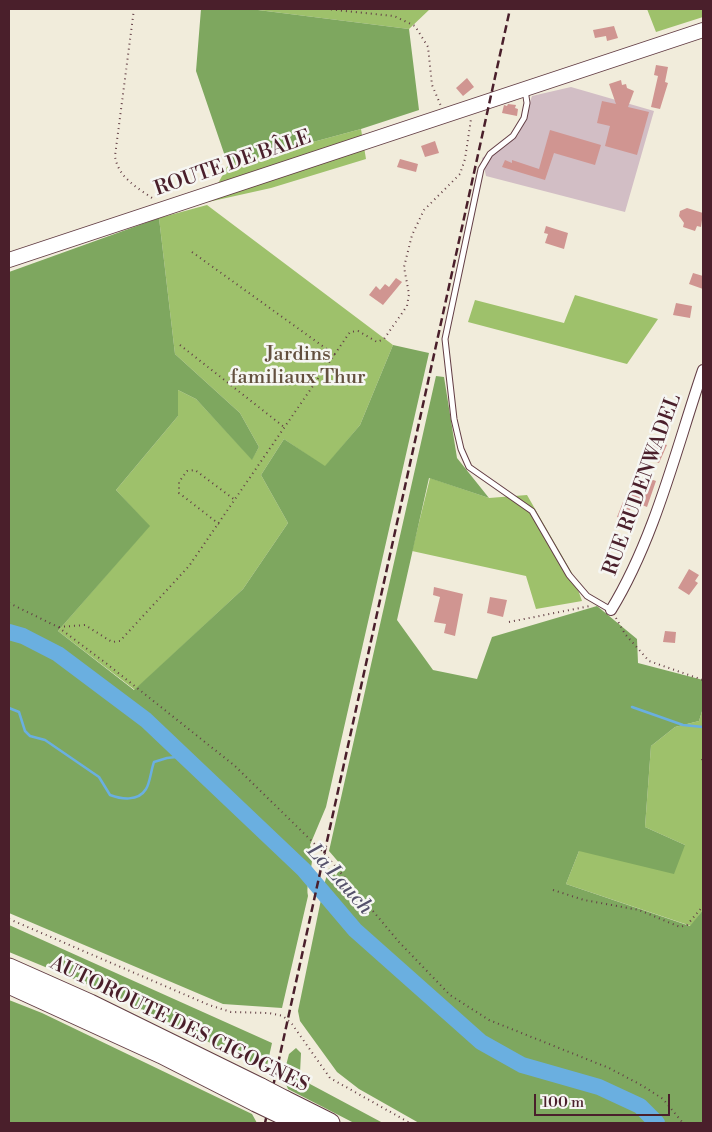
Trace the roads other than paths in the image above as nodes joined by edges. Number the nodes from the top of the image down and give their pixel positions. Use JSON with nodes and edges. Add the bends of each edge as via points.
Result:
{"nodes":[{"id":1,"x":703,"y":30,"type":"edge"},
{"id":2,"x":525,"y":89,"type":"junction"},
{"id":3,"x":9,"y":260,"type":"edge"},
{"id":4,"x":703,"y":370,"type":"edge"},
{"id":5,"x":611,"y":610,"type":"joint"},
{"id":6,"x":9,"y":968,"type":"edge"},
{"id":7,"x":9,"y":984,"type":"edge"},
{"id":8,"x":259,"y":1095,"type":"junction"},
{"id":9,"x":283,"y":1107,"type":"junction"},
{"id":10,"x":300,"y":1123,"type":"edge"},
{"id":11,"x":330,"y":1123,"type":"edge"}],
"edges":[{"from":1,"to":2,"type":"main road","name":"ROUTE DE BÂLE"},
{"from":2,"to":3,"type":"main road","name":"ROUTE DE BÂLE"},
{"from":2,"to":5,"type":"lane","via":[[524,118],[513,136],[490,154],[481,169],[445,339],[454,420],[469,467],[532,511],[569,576],[587,596]]},
{"from":4,"to":5,"type":"street","name":"RUE RUDENWADEL","via":[[646,538],[625,587]]},
{"from":6,"to":8,"type":"highway","name":"AUTOROUTE DES CIGOGNES","via":[[90,1004]]},
{"from":7,"to":8,"type":"highway","name":"AUTOROUTE DES CIGOGNES"},
{"from":8,"to":9,"type":"highway","name":"AUTOROUTE DES CIGOGNES","bridge":true},
{"from":9,"to":10,"type":"highway","name":"AUTOROUTE DES CIGOGNES"},
{"from":9,"to":11,"type":"highway","name":"AUTOROUTE DES CIGOGNES"}]}
